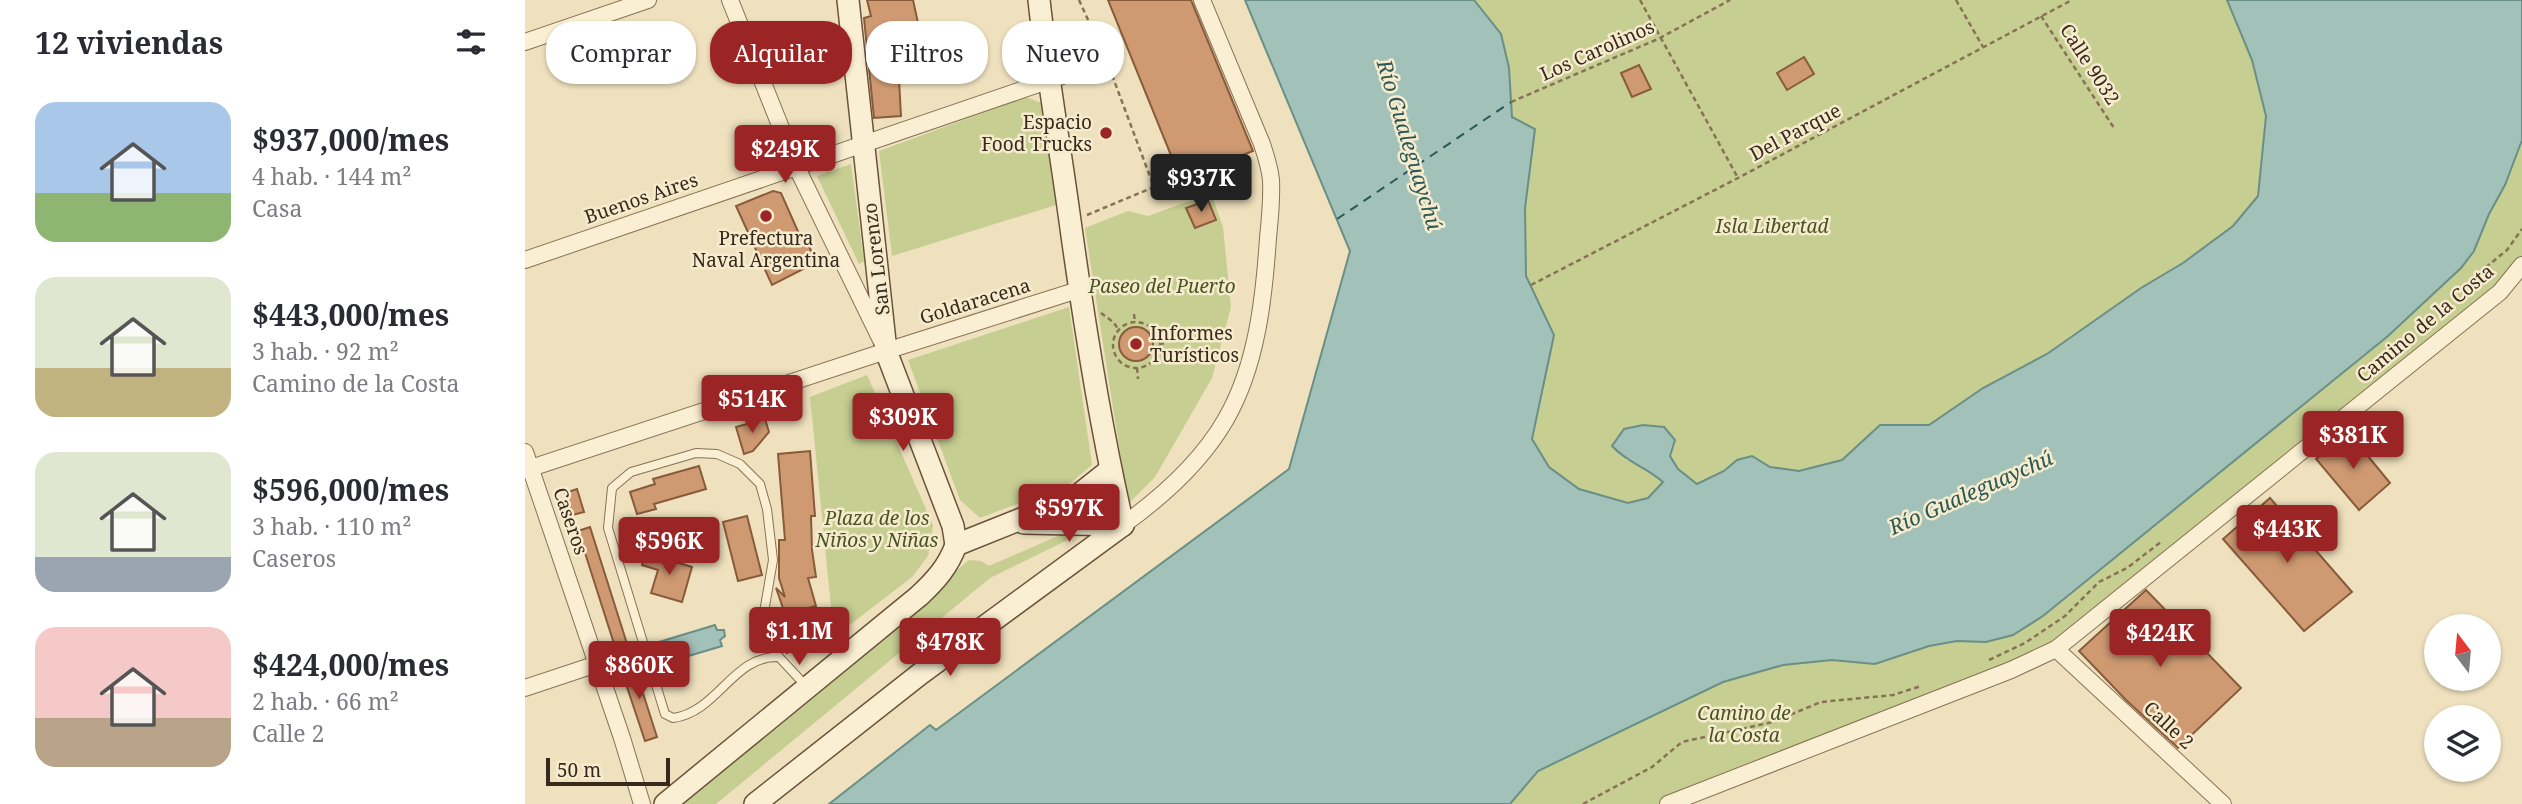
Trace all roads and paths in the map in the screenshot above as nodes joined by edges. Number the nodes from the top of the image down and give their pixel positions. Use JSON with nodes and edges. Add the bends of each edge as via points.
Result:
{"nodes":[{"id":1,"x":649,"y":0,"type":"edge"},
{"id":2,"x":730,"y":0,"type":"edge"},
{"id":3,"x":848,"y":0,"type":"edge"},
{"id":4,"x":1039,"y":0,"type":"edge"},
{"id":5,"x":1079,"y":0,"type":"edge"},
{"id":6,"x":1202,"y":0,"type":"edge"},
{"id":7,"x":1640,"y":0,"type":"edge"},
{"id":8,"x":1730,"y":0,"type":"edge"},
{"id":9,"x":1956,"y":0,"type":"edge"},
{"id":10,"x":2071,"y":0,"type":"edge"},
{"id":11,"x":2041,"y":16,"type":"junction"},
{"id":12,"x":1041,"y":21,"type":"edge"},
{"id":13,"x":1088,"y":21,"type":"edge"},
{"id":14,"x":1661,"y":38,"type":"junction"},
{"id":15,"x":525,"y":41,"type":"edge"},
{"id":16,"x":1983,"y":47,"type":"junction"},
{"id":17,"x":1042,"y":84,"type":"edge"},
{"id":18,"x":1048,"y":84,"type":"edge"},
{"id":19,"x":1115,"y":84,"type":"edge"},
{"id":20,"x":1511,"y":102,"type":"dead end"},
{"id":21,"x":2115,"y":128,"type":"dead end"},
{"id":22,"x":862,"y":146,"type":"junction"},
{"id":23,"x":797,"y":168,"type":"junction"},
{"id":24,"x":1738,"y":178,"type":"junction"},
{"id":25,"x":1070,"y":221,"type":"junction"},
{"id":26,"x":2522,"y":229,"type":"edge"},
{"id":27,"x":525,"y":260,"type":"edge"},
{"id":28,"x":2522,"y":265,"type":"edge"},
{"id":29,"x":1531,"y":285,"type":"dead end"},
{"id":30,"x":1078,"y":290,"type":"junction"},
{"id":31,"x":2457,"y":308,"type":"dead end"},
{"id":32,"x":1134,"y":314,"type":"dead end"},
{"id":33,"x":1135,"y":322,"type":"junction"},
{"id":34,"x":1167,"y":343,"type":"dead end"},
{"id":35,"x":1159,"y":344,"type":"junction"},
{"id":36,"x":1106,"y":346,"type":"dead end"},
{"id":37,"x":1113,"y":346,"type":"junction"},
{"id":38,"x":886,"y":351,"type":"junction"},
{"id":39,"x":1137,"y":368,"type":"junction"},
{"id":40,"x":1138,"y":379,"type":"dead end"},
{"id":41,"x":525,"y":452,"type":"edge"},
{"id":42,"x":528,"y":469,"type":"edge"},
{"id":43,"x":1110,"y":470,"type":"junction"},
{"id":44,"x":1013,"y":524,"type":"junction"},
{"id":45,"x":1123,"y":525,"type":"junction"},
{"id":46,"x":2170,"y":535,"type":"dead end"},
{"id":47,"x":956,"y":545,"type":"junction"},
{"id":48,"x":2056,"y":649,"type":"junction"},
{"id":49,"x":779,"y":657,"type":"junction"},
{"id":50,"x":597,"y":664,"type":"junction"},
{"id":51,"x":1980,"y":664,"type":"dead end"},
{"id":52,"x":1931,"y":683,"type":"dead end"},
{"id":53,"x":525,"y":688,"type":"edge"},
{"id":54,"x":807,"y":688,"type":"junction"},
{"id":55,"x":642,"y":804,"type":"edge"},
{"id":56,"x":665,"y":804,"type":"edge"},
{"id":57,"x":755,"y":804,"type":"edge"},
{"id":58,"x":1583,"y":804,"type":"edge"},
{"id":59,"x":1668,"y":804,"type":"edge"},
{"id":60,"x":2223,"y":804,"type":"edge"}],
"edges":[{"from":1,"to":15,"type":"street"},
{"from":2,"to":23,"type":"street"},
{"from":3,"to":22,"type":"main road","name":"San Lorenzo"},
{"from":4,"to":12,"type":"main road"},
{"from":5,"to":13,"type":"path"},
{"from":6,"to":45,"type":"street","via":[[1268,164],[1270,211],[1257,331],[1227,418],[1173,484]]},
{"from":7,"to":14,"type":"path"},
{"from":8,"to":14,"type":"path","name":"Los Carolinos"},
{"from":9,"to":16,"type":"path"},
{"from":10,"to":11,"type":"path","name":"Del Parque"},
{"from":11,"to":16,"type":"path","name":"Del Parque"},
{"from":11,"to":21,"type":"path","name":"Calle 9032"},
{"from":14,"to":20,"type":"path","name":"Los Carolinos"},
{"from":14,"to":24,"type":"path"},
{"from":16,"to":24,"type":"path","name":"Del Parque"},
{"from":17,"to":22,"type":"street","name":"Buenos Aires"},
{"from":18,"to":25,"type":"main road"},
{"from":19,"to":25,"type":"path","via":[[1154,187]]},
{"from":22,"to":23,"type":"street","name":"Buenos Aires"},
{"from":22,"to":38,"type":"main road","name":"San Lorenzo"},
{"from":23,"to":27,"type":"street","name":"Buenos Aires"},
{"from":23,"to":38,"type":"street"},
{"from":24,"to":29,"type":"path","name":"Del Parque"},
{"from":25,"to":30,"type":"main road"},
{"from":26,"to":31,"type":"path","via":[[2507,250],[2475,276]]},
{"from":28,"to":48,"type":"street","name":"Camino de la Costa","via":[[2500,292]]},
{"from":30,"to":38,"type":"street","name":"Goldaracena"},
{"from":30,"to":43,"type":"main road"},
{"from":32,"to":33,"type":"path"},
{"from":33,"to":35,"type":"path","via":[[1152,329]]},
{"from":33,"to":37,"type":"path","via":[[1119,330]]},
{"from":34,"to":35,"type":"path"},
{"from":35,"to":39,"type":"path","via":[[1155,358]]},
{"from":36,"to":37,"type":"path"},
{"from":37,"to":39,"type":"path","via":[[1120,362]]},
{"from":38,"to":42,"type":"street","name":"Goldaracena"},
{"from":38,"to":47,"type":"main road","name":"San Lorenzo","via":[[953,526]]},
{"from":39,"to":40,"type":"path"},
{"from":41,"to":42,"type":"street","name":"Caseros"},
{"from":42,"to":50,"type":"street","name":"Caseros"},
{"from":43,"to":44,"type":"main road","via":[[1066,502]]},
{"from":43,"to":45,"type":"main road"},
{"from":44,"to":45,"type":"main road"},
{"from":44,"to":47,"type":"main road"},
{"from":45,"to":57,"type":"main road","via":[[920,674]]},
{"from":46,"to":51,"type":"path","via":[[2127,568],[2099,582],[2065,616],[2025,643]]},
{"from":47,"to":54,"type":"main road","via":[[938,577],[919,596]]},
{"from":48,"to":59,"type":"street","name":"Camino de la Costa"},
{"from":48,"to":60,"type":"street","name":"Calle 2"},
{"from":49,"to":49,"type":"lane","via":[[764,656],[748,665],[695,712],[673,718],[665,714],[608,527],[612,488],[631,472],[696,453],[717,454],[740,464],[760,484],[772,560],[762,624],[768,644]]},
{"from":49,"to":54,"type":"lane"},
{"from":50,"to":53,"type":"street"},
{"from":50,"to":55,"type":"street","name":"Caseros"},
{"from":52,"to":58,"type":"path","via":[[1893,695],[1821,702],[1773,722],[1682,742],[1652,767]]},
{"from":54,"to":56,"type":"main road"}]}
